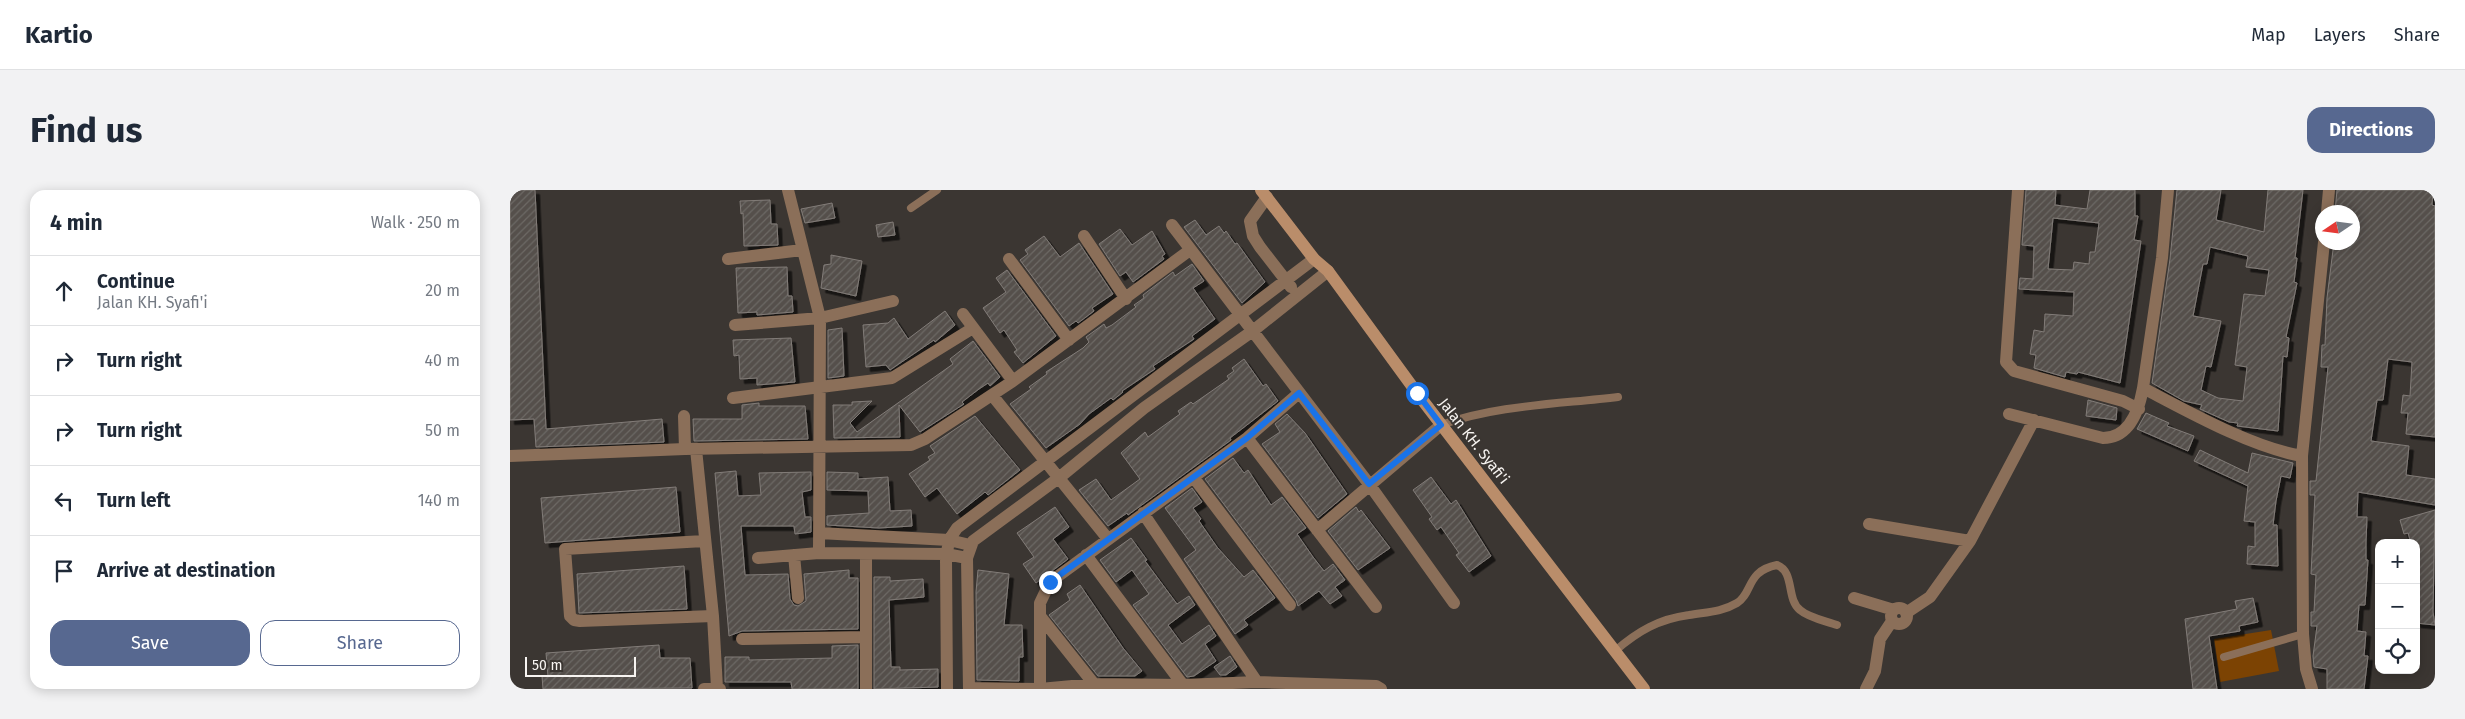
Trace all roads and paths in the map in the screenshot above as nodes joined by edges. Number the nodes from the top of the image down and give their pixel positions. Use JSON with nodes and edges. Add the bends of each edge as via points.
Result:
{"nodes":[{"id":1,"x":788,"y":190,"type":"edge"},
{"id":2,"x":937,"y":190,"type":"edge"},
{"id":3,"x":2018,"y":190,"type":"edge"},
{"id":4,"x":2168,"y":190,"type":"edge"},
{"id":5,"x":2329,"y":190,"type":"edge"},
{"id":6,"x":1264,"y":193,"type":"edge"},
{"id":7,"x":2328,"y":205,"type":"edge"},
{"id":8,"x":911,"y":208,"type":"dead end"},
{"id":9,"x":1172,"y":224,"type":"dead end"},
{"id":10,"x":1084,"y":236,"type":"dead end"},
{"id":11,"x":802,"y":250,"type":"junction"},
{"id":12,"x":1190,"y":250,"type":"junction"},
{"id":13,"x":2323,"y":250,"type":"edge"},
{"id":14,"x":1314,"y":258,"type":"junction"},
{"id":15,"x":728,"y":259,"type":"dead end"},
{"id":16,"x":1010,"y":259,"type":"dead end"},
{"id":17,"x":1328,"y":271,"type":"junction"},
{"id":18,"x":1285,"y":281,"type":"junction"},
{"id":19,"x":1298,"y":294,"type":"junction"},
{"id":20,"x":1126,"y":299,"type":"junction"},
{"id":21,"x":893,"y":301,"type":"dead end"},
{"id":22,"x":963,"y":314,"type":"dead end"},
{"id":23,"x":1239,"y":315,"type":"junction"},
{"id":24,"x":820,"y":318,"type":"junction"},
{"id":25,"x":735,"y":325,"type":"dead end"},
{"id":26,"x":973,"y":328,"type":"junction"},
{"id":27,"x":1254,"y":330,"type":"junction"},
{"id":28,"x":1069,"y":340,"type":"junction"},
{"id":29,"x":1013,"y":381,"type":"junction"},
{"id":30,"x":820,"y":387,"type":"junction"},
{"id":31,"x":2143,"y":388,"type":"junction"},
{"id":32,"x":1299,"y":393,"type":"junction"},
{"id":33,"x":992,"y":395,"type":"junction"},
{"id":34,"x":1135,"y":396,"type":"junction"},
{"id":35,"x":1618,"y":397,"type":"dead end"},
{"id":36,"x":733,"y":398,"type":"dead end"},
{"id":37,"x":1144,"y":408,"type":"junction"},
{"id":38,"x":2139,"y":409,"type":"junction"},
{"id":39,"x":2009,"y":414,"type":"dead end"},
{"id":40,"x":684,"y":416,"type":"dead end"},
{"id":41,"x":2034,"y":420,"type":"junction"},
{"id":42,"x":1441,"y":425,"type":"junction"},
{"id":43,"x":1247,"y":438,"type":"junction"},
{"id":44,"x":820,"y":446,"type":"junction"},
{"id":45,"x":691,"y":449,"type":"junction"},
{"id":46,"x":510,"y":456,"type":"edge"},
{"id":47,"x":2302,"y":456,"type":"junction"},
{"id":48,"x":1046,"y":461,"type":"junction"},
{"id":49,"x":1060,"y":477,"type":"junction"},
{"id":50,"x":1194,"y":478,"type":"junction"},
{"id":51,"x":1369,"y":484,"type":"junction"},
{"id":52,"x":1143,"y":513,"type":"junction"},
{"id":53,"x":1869,"y":524,"type":"dead end"},
{"id":54,"x":1318,"y":530,"type":"junction"},
{"id":55,"x":819,"y":533,"type":"junction"},
{"id":56,"x":1108,"y":539,"type":"junction"},
{"id":57,"x":949,"y":540,"type":"junction"},
{"id":58,"x":704,"y":541,"type":"junction"},
{"id":59,"x":1970,"y":541,"type":"junction"},
{"id":60,"x":968,"y":551,"type":"junction"},
{"id":61,"x":819,"y":554,"type":"junction"},
{"id":62,"x":866,"y":554,"type":"junction"},
{"id":63,"x":946,"y":554,"type":"junction"},
{"id":64,"x":794,"y":555,"type":"junction"},
{"id":65,"x":1086,"y":555,"type":"junction"},
{"id":66,"x":758,"y":558,"type":"dead end"},
{"id":67,"x":798,"y":598,"type":"dead end"},
{"id":68,"x":1854,"y":598,"type":"dead end"},
{"id":69,"x":1454,"y":603,"type":"dead end"},
{"id":70,"x":1290,"y":605,"type":"dead end"},
{"id":71,"x":1376,"y":607,"type":"dead end"},
{"id":72,"x":1898,"y":615,"type":"junction"},
{"id":73,"x":713,"y":616,"type":"junction"},
{"id":74,"x":1040,"y":616,"type":"junction"},
{"id":75,"x":1837,"y":625,"type":"dead end"},
{"id":76,"x":2303,"y":634,"type":"junction"},
{"id":77,"x":865,"y":637,"type":"junction"},
{"id":78,"x":742,"y":639,"type":"dead end"},
{"id":79,"x":1616,"y":651,"type":"junction"},
{"id":80,"x":2224,"y":657,"type":"dead end"},
{"id":81,"x":1257,"y":682,"type":"junction"},
{"id":82,"x":1094,"y":684,"type":"junction"},
{"id":83,"x":1183,"y":685,"type":"junction"},
{"id":84,"x":1315,"y":687,"type":"edge"},
{"id":85,"x":704,"y":689,"type":"edge"},
{"id":86,"x":719,"y":689,"type":"edge"},
{"id":87,"x":866,"y":689,"type":"edge"},
{"id":88,"x":947,"y":689,"type":"edge"},
{"id":89,"x":969,"y":689,"type":"edge"},
{"id":90,"x":1039,"y":689,"type":"edge"},
{"id":91,"x":1381,"y":689,"type":"edge"},
{"id":92,"x":1644,"y":689,"type":"edge"},
{"id":93,"x":1866,"y":689,"type":"edge"},
{"id":94,"x":2312,"y":689,"type":"edge"}],
"edges":[{"from":1,"to":11,"type":"street"},
{"from":2,"to":8,"type":"lane"},
{"from":3,"to":38,"type":"street","via":[[2006,362],[2014,371]]},
{"from":4,"to":31,"type":"street","via":[[2162,258]]},
{"from":5,"to":7,"type":"street"},
{"from":6,"to":14,"type":"main road","name":"Jalan KH. Syafi'i"},
{"from":6,"to":18,"type":"street","via":[[1250,221],[1251,228],[1260,247]]},
{"from":9,"to":12,"type":"street"},
{"from":10,"to":20,"type":"street"},
{"from":11,"to":15,"type":"street"},
{"from":11,"to":24,"type":"street"},
{"from":12,"to":20,"type":"street"},
{"from":12,"to":23,"type":"street"},
{"from":13,"to":47,"type":"street"},
{"from":14,"to":17,"type":"main road","name":"Jalan KH. Syafi'i"},
{"from":14,"to":18,"type":"street"},
{"from":16,"to":28,"type":"street"},
{"from":17,"to":19,"type":"street"},
{"from":17,"to":42,"type":"main road","name":"Jalan KH. Syafi'i"},
{"from":18,"to":19,"type":"street"},
{"from":18,"to":23,"type":"street"},
{"from":19,"to":27,"type":"street"},
{"from":20,"to":28,"type":"street"},
{"from":21,"to":24,"type":"street"},
{"from":22,"to":26,"type":"street"},
{"from":23,"to":27,"type":"street"},
{"from":23,"to":34,"type":"street"},
{"from":24,"to":25,"type":"street"},
{"from":24,"to":30,"type":"street"},
{"from":26,"to":29,"type":"street"},
{"from":26,"to":30,"type":"street","via":[[892,378]]},
{"from":27,"to":32,"type":"street"},
{"from":27,"to":37,"type":"street"},
{"from":28,"to":29,"type":"street"},
{"from":29,"to":33,"type":"street"},
{"from":30,"to":36,"type":"street"},
{"from":30,"to":44,"type":"street"},
{"from":31,"to":38,"type":"street"},
{"from":31,"to":47,"type":"street","via":[[2265,446]]},
{"from":32,"to":43,"type":"street"},
{"from":32,"to":51,"type":"street"},
{"from":33,"to":44,"type":"street","via":[[925,439],[910,445]]},
{"from":33,"to":48,"type":"street"},
{"from":34,"to":37,"type":"street"},
{"from":34,"to":48,"type":"street"},
{"from":35,"to":42,"type":"lane","via":[[1498,411]]},
{"from":37,"to":49,"type":"street"},
{"from":38,"to":41,"type":"street","via":[[2127,428],[2110,438]]},
{"from":39,"to":41,"type":"street"},
{"from":40,"to":45,"type":"street"},
{"from":41,"to":59,"type":"street"},
{"from":42,"to":51,"type":"street"},
{"from":42,"to":79,"type":"main road","name":"Jalan KH. Syafi'i"},
{"from":43,"to":50,"type":"street"},
{"from":43,"to":54,"type":"street"},
{"from":44,"to":45,"type":"street"},
{"from":44,"to":55,"type":"street"},
{"from":45,"to":46,"type":"street"},
{"from":45,"to":58,"type":"street"},
{"from":47,"to":76,"type":"street"},
{"from":48,"to":49,"type":"street"},
{"from":48,"to":57,"type":"street","via":[[964,521]]},
{"from":49,"to":56,"type":"street"},
{"from":49,"to":60,"type":"street"},
{"from":50,"to":52,"type":"street"},
{"from":50,"to":70,"type":"street"},
{"from":51,"to":54,"type":"street"},
{"from":51,"to":69,"type":"street"},
{"from":52,"to":56,"type":"street"},
{"from":52,"to":81,"type":"street"},
{"from":53,"to":59,"type":"street"},
{"from":54,"to":71,"type":"street"},
{"from":55,"to":57,"type":"street"},
{"from":55,"to":61,"type":"street"},
{"from":56,"to":65,"type":"street"},
{"from":57,"to":60,"type":"street"},
{"from":57,"to":63,"type":"street"},
{"from":58,"to":73,"type":"street"},
{"from":58,"to":73,"type":"street","via":[[565,549],[570,616],[580,621]]},
{"from":59,"to":72,"type":"street","via":[[1930,597]]},
{"from":60,"to":63,"type":"street"},
{"from":60,"to":89,"type":"street"},
{"from":61,"to":62,"type":"street"},
{"from":61,"to":64,"type":"street"},
{"from":62,"to":63,"type":"street"},
{"from":62,"to":77,"type":"street"},
{"from":63,"to":88,"type":"street"},
{"from":64,"to":66,"type":"street"},
{"from":64,"to":67,"type":"street"},
{"from":65,"to":74,"type":"street","via":[[1050,582],[1042,596]]},
{"from":65,"to":83,"type":"street"},
{"from":68,"to":72,"type":"street"},
{"from":72,"to":93,"type":"street","via":[[1880,639],[1873,676]]},
{"from":73,"to":86,"type":"street"},
{"from":74,"to":82,"type":"street"},
{"from":74,"to":90,"type":"street"},
{"from":75,"to":79,"type":"lane","via":[[1797,608],[1786,573],[1777,565],[1758,574],[1736,603],[1718,611],[1676,617],[1651,625],[1633,635]]},
{"from":76,"to":80,"type":"lane"},
{"from":76,"to":94,"type":"street","via":[[2306,668]]},
{"from":77,"to":78,"type":"street"},
{"from":77,"to":87,"type":"street"},
{"from":79,"to":92,"type":"main road","name":"Jalan KH. Syafi'i"},
{"from":81,"to":83,"type":"street"},
{"from":81,"to":84,"type":"street"},
{"from":82,"to":83,"type":"street"},
{"from":82,"to":90,"type":"street"},
{"from":84,"to":91,"type":"street","via":[[1376,686]]},
{"from":85,"to":86,"type":"street"},
{"from":89,"to":90,"type":"street"}]}
